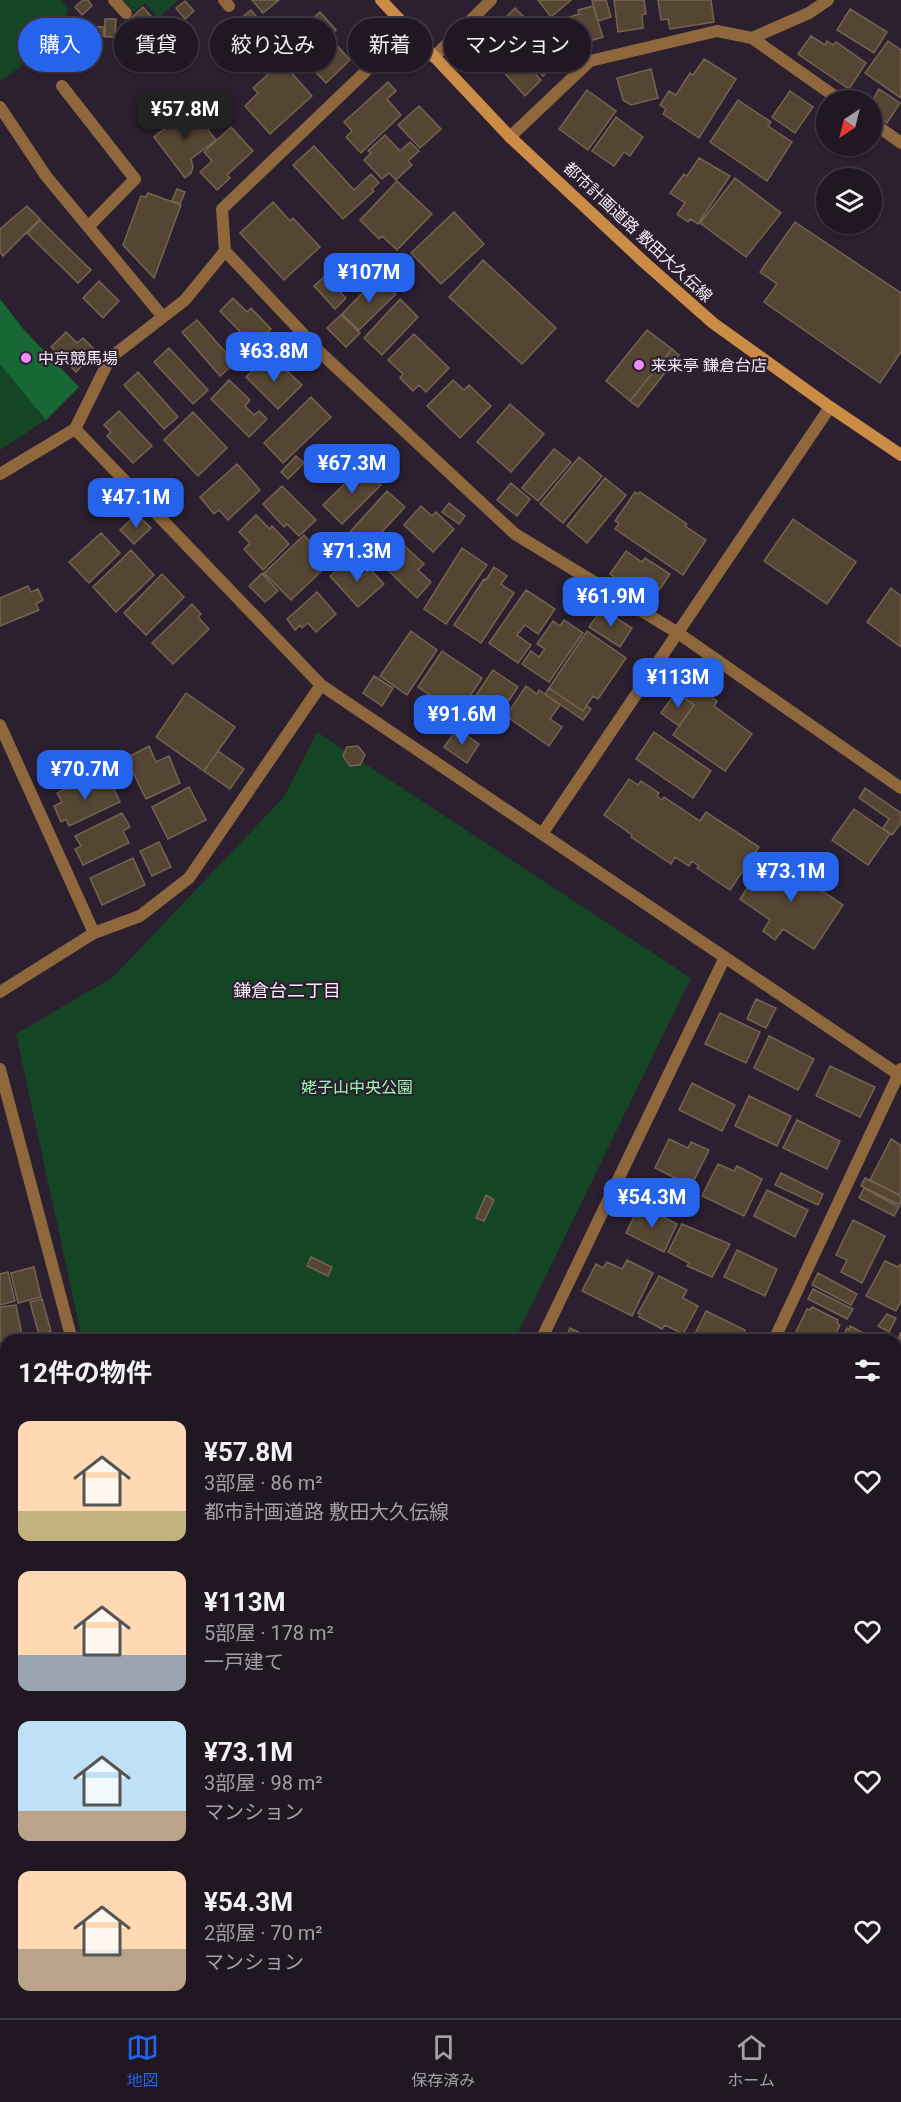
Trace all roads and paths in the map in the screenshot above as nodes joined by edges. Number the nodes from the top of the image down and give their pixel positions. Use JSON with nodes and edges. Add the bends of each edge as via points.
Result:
{"nodes":[{"id":1,"x":114,"y":0,"type":"edge"},
{"id":2,"x":381,"y":0,"type":"edge"},
{"id":3,"x":491,"y":0,"type":"edge"},
{"id":4,"x":828,"y":0,"type":"edge"},
{"id":5,"x":126,"y":13,"type":"dead end"},
{"id":6,"x":398,"y":18,"type":"edge"},
{"id":7,"x":752,"y":38,"type":"junction"},
{"id":8,"x":434,"y":57,"type":"joint"},
{"id":9,"x":365,"y":72,"type":"edge"},
{"id":10,"x":62,"y":86,"type":"dead end"},
{"id":11,"x":826,"y":90,"type":"edge"},
{"id":12,"x":0,"y":107,"type":"edge"},
{"id":13,"x":882,"y":129,"type":"edge"},
{"id":14,"x":510,"y":136,"type":"junction"},
{"id":15,"x":901,"y":143,"type":"edge"},
{"id":16,"x":88,"y":227,"type":"junction"},
{"id":17,"x":225,"y":251,"type":"junction"},
{"id":18,"x":163,"y":317,"type":"junction"},
{"id":19,"x":830,"y":407,"type":"junction"},
{"id":20,"x":75,"y":429,"type":"junction"},
{"id":21,"x":901,"y":455,"type":"edge"},
{"id":22,"x":0,"y":474,"type":"edge"},
{"id":23,"x":678,"y":633,"type":"junction"},
{"id":24,"x":321,"y":685,"type":"junction"},
{"id":25,"x":0,"y":726,"type":"edge"},
{"id":26,"x":901,"y":788,"type":"edge"},
{"id":27,"x":542,"y":834,"type":"junction"},
{"id":28,"x":94,"y":933,"type":"junction"},
{"id":29,"x":725,"y":957,"type":"junction"},
{"id":30,"x":0,"y":992,"type":"edge"},
{"id":31,"x":0,"y":1069,"type":"edge"},
{"id":32,"x":900,"y":1072,"type":"edge"},
{"id":33,"x":70,"y":1334,"type":"edge"},
{"id":34,"x":544,"y":1334,"type":"edge"},
{"id":35,"x":777,"y":1334,"type":"edge"}],
"edges":[{"from":1,"to":5,"type":"street"},
{"from":2,"to":6,"type":"street","name":"都市計画道路 敷田大久伝線"},
{"from":3,"to":8,"type":"street"},
{"from":4,"to":7,"type":"street","via":[[809,13]]},
{"from":7,"to":11,"type":"street"},
{"from":7,"to":14,"type":"street","via":[[717,31],[590,61]]},
{"from":8,"to":14,"type":"street","name":"都市計画道路 敷田大久伝線"},
{"from":9,"to":17,"type":"street","via":[[222,209]]},
{"from":10,"to":16,"type":"street","via":[[135,178]]},
{"from":12,"to":16,"type":"street","via":[[46,176]]},
{"from":13,"to":15,"type":"street"},
{"from":14,"to":19,"type":"street","name":"都市計画道路 敷田大久伝線","via":[[713,323]]},
{"from":16,"to":18,"type":"street"},
{"from":17,"to":18,"type":"street","via":[[185,300]]},
{"from":17,"to":23,"type":"street","via":[[324,356],[515,534]]},
{"from":18,"to":20,"type":"street","via":[[110,358]]},
{"from":19,"to":21,"type":"street","name":"都市計画道路 敷田大久伝線"},
{"from":19,"to":23,"type":"street"},
{"from":20,"to":22,"type":"street"},
{"from":20,"to":24,"type":"street"},
{"from":23,"to":26,"type":"street"},
{"from":23,"to":27,"type":"street"},
{"from":24,"to":27,"type":"street"},
{"from":24,"to":28,"type":"street","via":[[189,878],[140,916]]},
{"from":25,"to":28,"type":"street"},
{"from":27,"to":29,"type":"street"},
{"from":28,"to":30,"type":"street"},
{"from":29,"to":32,"type":"street"},
{"from":29,"to":34,"type":"street"},
{"from":31,"to":33,"type":"street"},
{"from":32,"to":35,"type":"street"}]}
